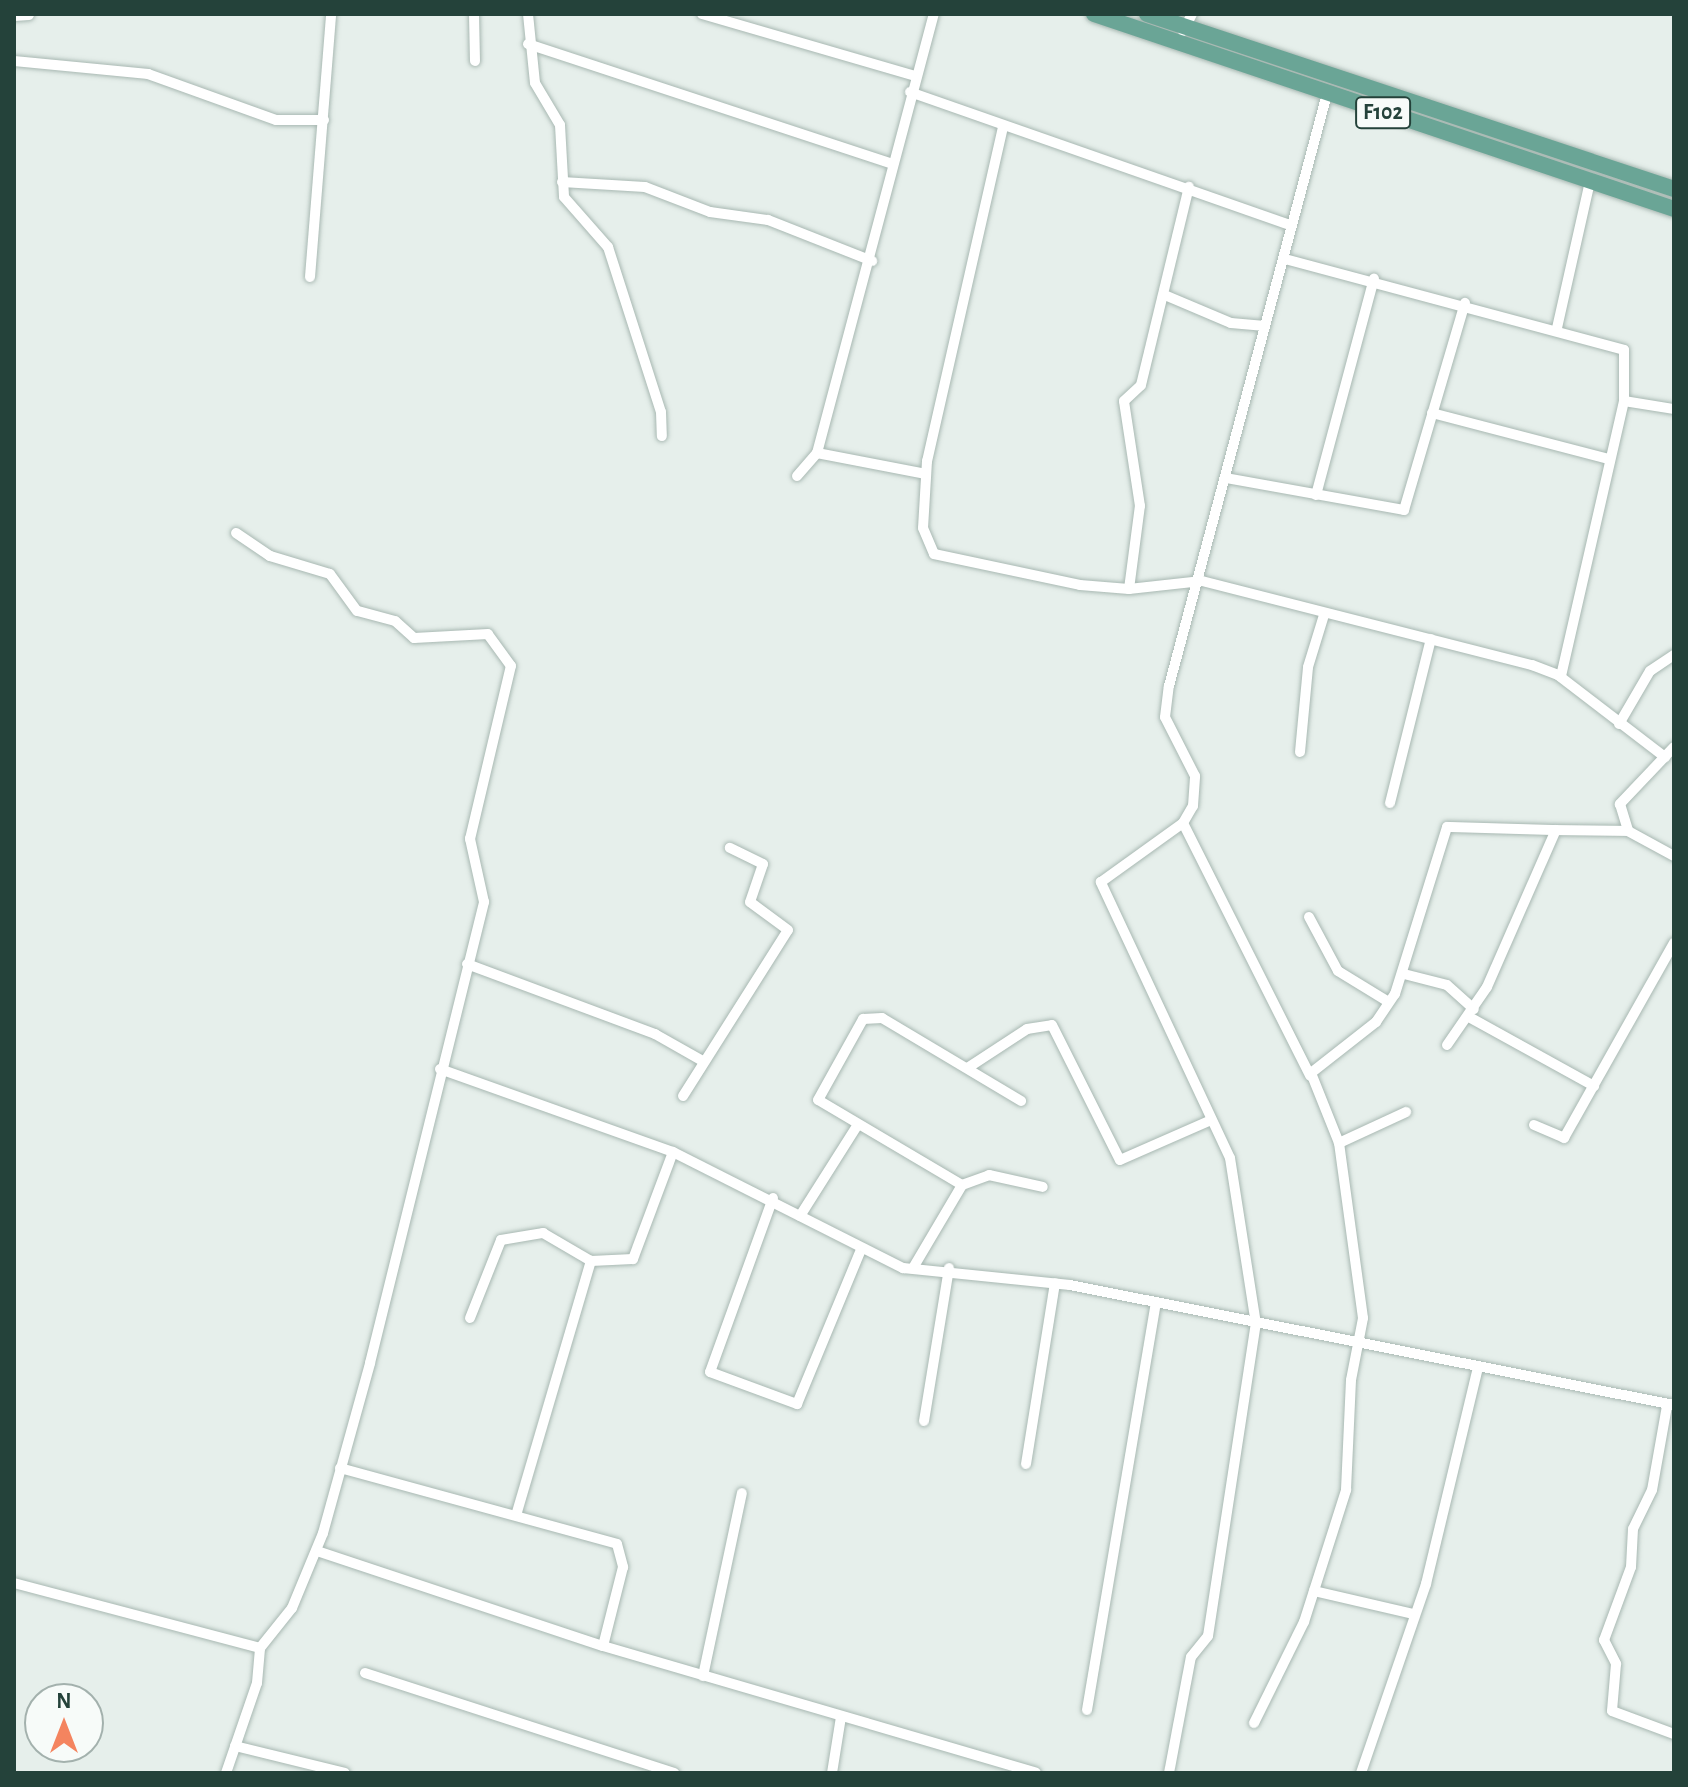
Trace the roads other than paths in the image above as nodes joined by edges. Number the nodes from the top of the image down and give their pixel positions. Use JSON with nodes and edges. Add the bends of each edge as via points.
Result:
{"nodes":[{"id":1,"x":331,"y":14,"type":"edge"},
{"id":2,"x":474,"y":14,"type":"edge"},
{"id":3,"x":528,"y":14,"type":"edge"},
{"id":4,"x":702,"y":14,"type":"edge"},
{"id":5,"x":934,"y":14,"type":"edge"},
{"id":6,"x":1094,"y":14,"type":"edge"},
{"id":7,"x":1147,"y":14,"type":"edge"},
{"id":8,"x":29,"y":15,"type":"edge"},
{"id":9,"x":14,"y":16,"type":"edge"},
{"id":10,"x":1185,"y":27,"type":"edge"},
{"id":11,"x":528,"y":44,"type":"junction"},
{"id":12,"x":14,"y":61,"type":"edge"},
{"id":13,"x":475,"y":61,"type":"dead end"},
{"id":14,"x":916,"y":76,"type":"junction"},
{"id":15,"x":910,"y":92,"type":"junction"},
{"id":16,"x":1327,"y":94,"type":"junction"},
{"id":17,"x":324,"y":120,"type":"junction"},
{"id":18,"x":1003,"y":127,"type":"junction"},
{"id":19,"x":893,"y":164,"type":"junction"},
{"id":20,"x":1590,"y":181,"type":"junction"},
{"id":21,"x":562,"y":182,"type":"junction"},
{"id":22,"x":1189,"y":187,"type":"junction"},
{"id":23,"x":1674,"y":189,"type":"edge"},
{"id":24,"x":1674,"y":209,"type":"edge"},
{"id":25,"x":1289,"y":225,"type":"junction"},
{"id":26,"x":1285,"y":259,"type":"junction"},
{"id":27,"x":872,"y":261,"type":"junction"},
{"id":28,"x":310,"y":277,"type":"dead end"},
{"id":29,"x":1374,"y":279,"type":"junction"},
{"id":30,"x":1167,"y":296,"type":"junction"},
{"id":31,"x":1465,"y":303,"type":"junction"},
{"id":32,"x":1265,"y":326,"type":"junction"},
{"id":33,"x":1557,"y":328,"type":"junction"},
{"id":34,"x":1624,"y":401,"type":"junction"},
{"id":35,"x":1674,"y":409,"type":"edge"},
{"id":36,"x":1432,"y":413,"type":"junction"},
{"id":37,"x":662,"y":436,"type":"dead end"},
{"id":38,"x":817,"y":453,"type":"junction"},
{"id":39,"x":1608,"y":459,"type":"junction"},
{"id":40,"x":926,"y":474,"type":"junction"},
{"id":41,"x":797,"y":476,"type":"dead end"},
{"id":42,"x":1226,"y":478,"type":"junction"},
{"id":43,"x":1316,"y":495,"type":"junction"},
{"id":44,"x":236,"y":533,"type":"dead end"},
{"id":45,"x":1202,"y":581,"type":"junction"},
{"id":46,"x":1129,"y":589,"type":"junction"},
{"id":47,"x":1324,"y":615,"type":"junction"},
{"id":48,"x":1431,"y":639,"type":"junction"},
{"id":49,"x":1674,"y":655,"type":"edge"},
{"id":50,"x":1561,"y":677,"type":"junction"},
{"id":51,"x":1619,"y":724,"type":"junction"},
{"id":52,"x":1674,"y":747,"type":"edge"},
{"id":53,"x":1300,"y":752,"type":"dead end"},
{"id":54,"x":1665,"y":757,"type":"junction"},
{"id":55,"x":1390,"y":803,"type":"dead end"},
{"id":56,"x":1183,"y":823,"type":"junction"},
{"id":57,"x":1556,"y":830,"type":"junction"},
{"id":58,"x":1628,"y":831,"type":"junction"},
{"id":59,"x":730,"y":848,"type":"dead end"},
{"id":60,"x":1674,"y":856,"type":"edge"},
{"id":61,"x":1309,"y":917,"type":"dead end"},
{"id":62,"x":1674,"y":943,"type":"edge"},
{"id":63,"x":467,"y":964,"type":"junction"},
{"id":64,"x":1404,"y":974,"type":"junction"},
{"id":65,"x":1387,"y":1001,"type":"junction"},
{"id":66,"x":1472,"y":1013,"type":"junction"},
{"id":67,"x":1447,"y":1045,"type":"dead end"},
{"id":68,"x":701,"y":1060,"type":"junction"},
{"id":69,"x":969,"y":1067,"type":"junction"},
{"id":70,"x":440,"y":1069,"type":"junction"},
{"id":71,"x":1310,"y":1076,"type":"junction"},
{"id":72,"x":1594,"y":1086,"type":"junction"},
{"id":73,"x":683,"y":1096,"type":"dead end"},
{"id":74,"x":1021,"y":1101,"type":"dead end"},
{"id":75,"x":1406,"y":1112,"type":"dead end"},
{"id":76,"x":1211,"y":1120,"type":"junction"},
{"id":77,"x":1534,"y":1125,"type":"dead end"},
{"id":78,"x":857,"y":1126,"type":"junction"},
{"id":79,"x":1339,"y":1143,"type":"junction"},
{"id":80,"x":673,"y":1152,"type":"junction"},
{"id":81,"x":962,"y":1185,"type":"junction"},
{"id":82,"x":1043,"y":1187,"type":"dead end"},
{"id":83,"x":773,"y":1198,"type":"junction"},
{"id":84,"x":800,"y":1216,"type":"junction"},
{"id":85,"x":860,"y":1252,"type":"junction"},
{"id":86,"x":591,"y":1261,"type":"junction"},
{"id":87,"x":913,"y":1268,"type":"junction"},
{"id":88,"x":949,"y":1268,"type":"junction"},
{"id":89,"x":1055,"y":1283,"type":"junction"},
{"id":90,"x":1156,"y":1303,"type":"junction"},
{"id":91,"x":470,"y":1318,"type":"dead end"},
{"id":92,"x":1256,"y":1324,"type":"junction"},
{"id":93,"x":1360,"y":1343,"type":"junction"},
{"id":94,"x":1478,"y":1368,"type":"junction"},
{"id":95,"x":1671,"y":1405,"type":"edge"},
{"id":96,"x":924,"y":1421,"type":"dead end"},
{"id":97,"x":1026,"y":1464,"type":"dead end"},
{"id":98,"x":340,"y":1468,"type":"junction"},
{"id":99,"x":742,"y":1493,"type":"dead end"},
{"id":100,"x":517,"y":1512,"type":"junction"},
{"id":101,"x":317,"y":1551,"type":"junction"},
{"id":102,"x":14,"y":1583,"type":"edge"},
{"id":103,"x":1314,"y":1591,"type":"junction"},
{"id":104,"x":1414,"y":1614,"type":"junction"},
{"id":105,"x":603,"y":1646,"type":"junction"},
{"id":106,"x":260,"y":1648,"type":"junction"},
{"id":107,"x":365,"y":1673,"type":"dead end"},
{"id":108,"x":703,"y":1676,"type":"junction"},
{"id":109,"x":1087,"y":1710,"type":"dead end"},
{"id":110,"x":841,"y":1717,"type":"junction"},
{"id":111,"x":1254,"y":1723,"type":"dead end"},
{"id":112,"x":1674,"y":1734,"type":"edge"},
{"id":113,"x":235,"y":1746,"type":"junction"},
{"id":114,"x":637,"y":1768,"type":"edge"},
{"id":115,"x":226,"y":1773,"type":"edge"},
{"id":116,"x":345,"y":1773,"type":"edge"},
{"id":117,"x":674,"y":1773,"type":"edge"},
{"id":118,"x":832,"y":1773,"type":"edge"},
{"id":119,"x":1036,"y":1773,"type":"edge"},
{"id":120,"x":1169,"y":1773,"type":"edge"},
{"id":121,"x":1361,"y":1773,"type":"edge"}],
"edges":[{"from":1,"to":17,"type":"street"},
{"from":2,"to":13,"type":"street"},
{"from":3,"to":11,"type":"street"},
{"from":4,"to":14,"type":"street"},
{"from":5,"to":14,"type":"street"},
{"from":6,"to":10,"type":"main road","number":"F102"},
{"from":7,"to":10,"type":"main road","number":"F102"},
{"from":8,"to":9,"type":"street"},
{"from":10,"to":16,"type":"main road","number":"F102"},
{"from":10,"to":23,"type":"main road","number":"F102"},
{"from":11,"to":19,"type":"street"},
{"from":11,"to":21,"type":"street","via":[[537,90],[560,125]]},
{"from":12,"to":17,"type":"street","via":[[148,74],[276,120]]},
{"from":14,"to":15,"type":"street"},
{"from":15,"to":18,"type":"street"},
{"from":15,"to":19,"type":"street"},
{"from":16,"to":20,"type":"main road","number":"F102"},
{"from":16,"to":25,"type":"street"},
{"from":17,"to":28,"type":"street"},
{"from":18,"to":22,"type":"street"},
{"from":18,"to":40,"type":"street"},
{"from":19,"to":27,"type":"street"},
{"from":20,"to":24,"type":"main road","number":"F102"},
{"from":20,"to":33,"type":"street"},
{"from":21,"to":27,"type":"street","via":[[645,187],[710,212],[768,220]]},
{"from":21,"to":37,"type":"street","via":[[569,205],[608,247],[661,412]]},
{"from":22,"to":25,"type":"street"},
{"from":22,"to":30,"type":"street","via":[[1167,264]]},
{"from":25,"to":26,"type":"street"},
{"from":26,"to":29,"type":"street"},
{"from":26,"to":32,"type":"street"},
{"from":27,"to":38,"type":"street"},
{"from":29,"to":31,"type":"street"},
{"from":29,"to":43,"type":"street"},
{"from":30,"to":32,"type":"street","via":[[1231,323]]},
{"from":30,"to":46,"type":"street","via":[[1141,385],[1124,401],[1140,506]]},
{"from":31,"to":33,"type":"street"},
{"from":31,"to":36,"type":"street"},
{"from":32,"to":42,"type":"street"},
{"from":33,"to":34,"type":"street","via":[[1624,350]]},
{"from":34,"to":35,"type":"street"},
{"from":34,"to":39,"type":"street"},
{"from":36,"to":39,"type":"street"},
{"from":36,"to":43,"type":"street","via":[[1404,510]]},
{"from":38,"to":40,"type":"street"},
{"from":38,"to":41,"type":"street"},
{"from":39,"to":50,"type":"street"},
{"from":40,"to":46,"type":"street","via":[[923,528],[940,559]]},
{"from":42,"to":43,"type":"street"},
{"from":42,"to":45,"type":"street"},
{"from":44,"to":63,"type":"street","via":[[270,556],[330,574],[357,611],[395,621],[414,638],[478,632],[505,652],[511,666],[470,839],[484,902]]},
{"from":45,"to":46,"type":"street"},
{"from":45,"to":47,"type":"street"},
{"from":45,"to":56,"type":"street","via":[[1166,700],[1165,717],[1195,776]]},
{"from":47,"to":48,"type":"street"},
{"from":47,"to":53,"type":"street","via":[[1308,667]]},
{"from":48,"to":50,"type":"street"},
{"from":48,"to":55,"type":"street"},
{"from":49,"to":51,"type":"street","via":[[1650,671]]},
{"from":50,"to":51,"type":"street"},
{"from":51,"to":54,"type":"street"},
{"from":52,"to":54,"type":"street"},
{"from":54,"to":58,"type":"street","via":[[1620,804]]},
{"from":56,"to":71,"type":"street"},
{"from":56,"to":76,"type":"street","via":[[1116,866],[1101,889]]},
{"from":57,"to":58,"type":"street"},
{"from":57,"to":64,"type":"street","via":[[1447,827]]},
{"from":57,"to":66,"type":"street"},
{"from":58,"to":60,"type":"street"},
{"from":59,"to":68,"type":"street","via":[[763,864],[750,902],[788,930],[750,998]]},
{"from":61,"to":65,"type":"street","via":[[1338,971]]},
{"from":62,"to":72,"type":"street"},
{"from":63,"to":68,"type":"street","via":[[655,1034]]},
{"from":63,"to":70,"type":"street"},
{"from":64,"to":65,"type":"street"},
{"from":64,"to":66,"type":"street","via":[[1447,985]]},
{"from":65,"to":71,"type":"street","via":[[1376,1022]]},
{"from":66,"to":67,"type":"street"},
{"from":66,"to":72,"type":"street"},
{"from":68,"to":73,"type":"street"},
{"from":69,"to":74,"type":"street"},
{"from":69,"to":76,"type":"street","via":[[1027,1029],[1052,1025],[1120,1160]]},
{"from":69,"to":78,"type":"street","via":[[882,1018],[863,1019],[817,1091],[826,1106]]},
{"from":70,"to":80,"type":"street"},
{"from":70,"to":98,"type":"street"},
{"from":71,"to":79,"type":"street"},
{"from":72,"to":77,"type":"street","via":[[1564,1138]]},
{"from":75,"to":79,"type":"street"},
{"from":76,"to":92,"type":"street","via":[[1235,1177]]},
{"from":78,"to":81,"type":"street"},
{"from":78,"to":84,"type":"street"},
{"from":79,"to":93,"type":"street","via":[[1363,1318]]},
{"from":80,"to":83,"type":"street"},
{"from":80,"to":86,"type":"street","via":[[633,1259]]},
{"from":81,"to":82,"type":"street","via":[[989,1175]]},
{"from":81,"to":87,"type":"street"},
{"from":83,"to":84,"type":"street"},
{"from":83,"to":85,"type":"street","via":[[710,1372],[797,1404]]},
{"from":84,"to":85,"type":"street"},
{"from":85,"to":87,"type":"street"},
{"from":86,"to":91,"type":"street","via":[[543,1233],[501,1240]]},
{"from":86,"to":100,"type":"street"},
{"from":87,"to":88,"type":"street"},
{"from":88,"to":89,"type":"street"},
{"from":88,"to":96,"type":"street"},
{"from":89,"to":90,"type":"street"},
{"from":89,"to":97,"type":"street"},
{"from":90,"to":92,"type":"street"},
{"from":90,"to":109,"type":"street"},
{"from":92,"to":93,"type":"street"},
{"from":92,"to":120,"type":"street","via":[[1208,1636],[1191,1657]]},
{"from":93,"to":94,"type":"street"},
{"from":93,"to":103,"type":"street","via":[[1346,1490]]},
{"from":94,"to":95,"type":"street"},
{"from":94,"to":104,"type":"street"},
{"from":95,"to":112,"type":"street","via":[[1656,1436],[1652,1490],[1633,1529],[1631,1567],[1604,1640],[1616,1664],[1612,1711]]},
{"from":98,"to":100,"type":"street"},
{"from":98,"to":101,"type":"street"},
{"from":99,"to":108,"type":"street"},
{"from":100,"to":105,"type":"street","via":[[621,1547]]},
{"from":101,"to":105,"type":"street"},
{"from":101,"to":106,"type":"street","via":[[292,1608]]},
{"from":102,"to":106,"type":"street"},
{"from":103,"to":104,"type":"street"},
{"from":103,"to":111,"type":"street"},
{"from":104,"to":121,"type":"street"},
{"from":105,"to":108,"type":"street"},
{"from":106,"to":113,"type":"street","via":[[257,1683]]},
{"from":107,"to":114,"type":"street"},
{"from":108,"to":110,"type":"street"},
{"from":110,"to":118,"type":"street"},
{"from":110,"to":119,"type":"street"},
{"from":113,"to":115,"type":"street"},
{"from":113,"to":116,"type":"street"},
{"from":114,"to":117,"type":"street"}]}
